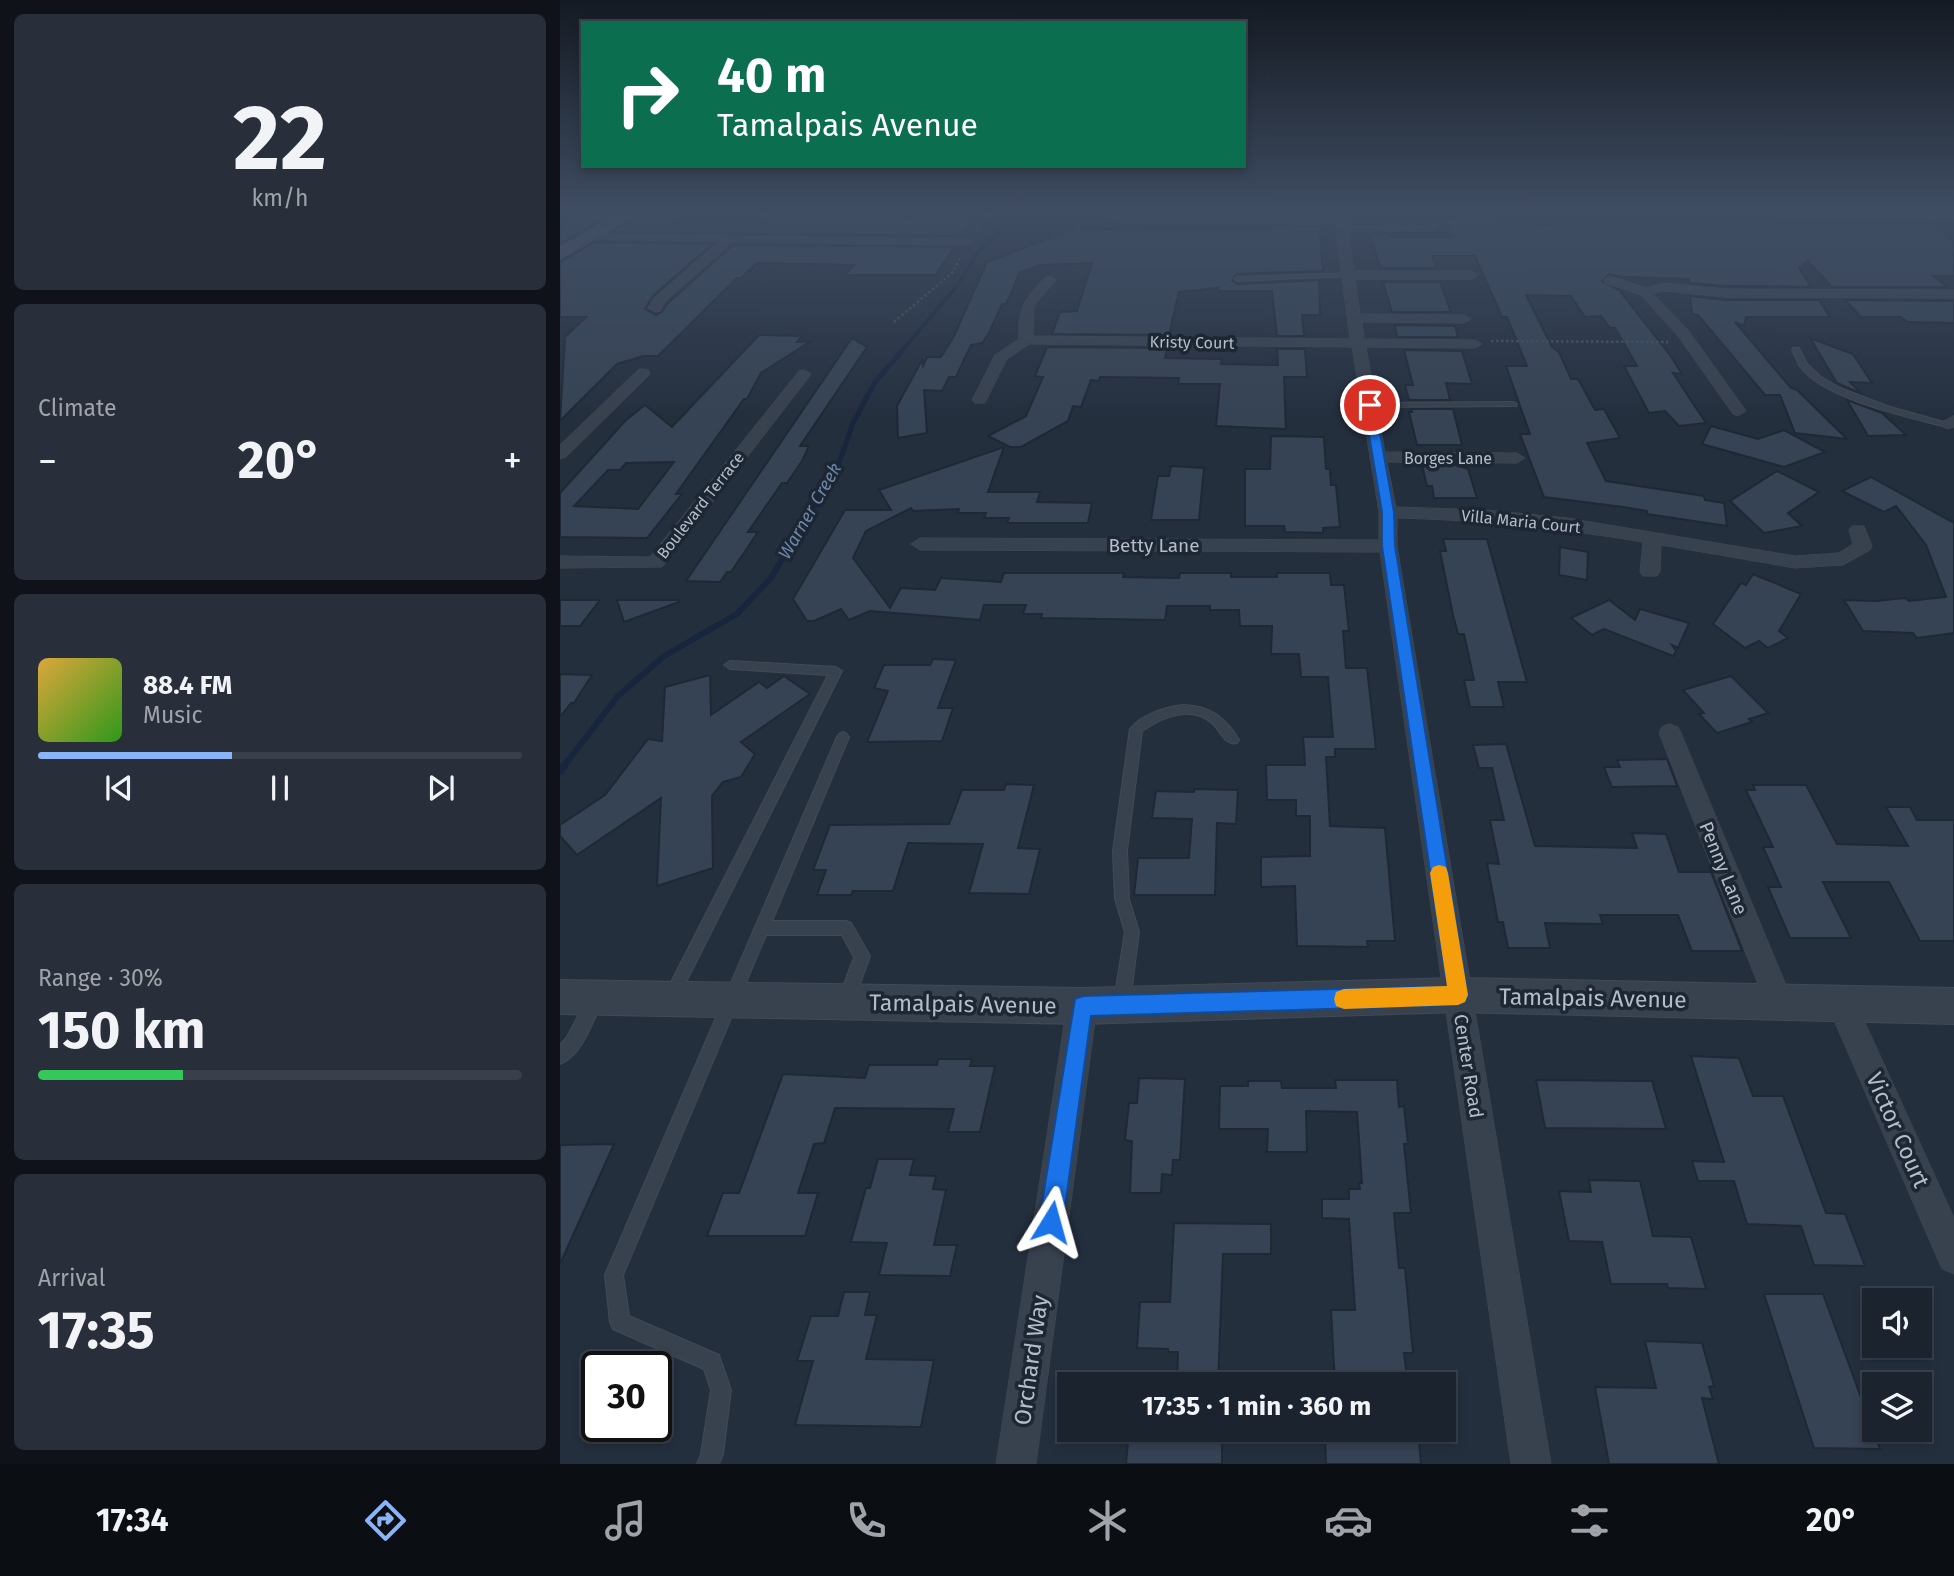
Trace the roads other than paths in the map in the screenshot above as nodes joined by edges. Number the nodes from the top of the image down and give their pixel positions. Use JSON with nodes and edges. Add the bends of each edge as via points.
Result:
{"nodes":[{"id":1,"x":682,"y":280,"type":"edge"},
{"id":2,"x":1050,"y":280,"type":"dead end"},
{"id":3,"x":1350,"y":280,"type":"edge"},
{"id":4,"x":1610,"y":280,"type":"dead end"},
{"id":5,"x":1644,"y":292,"type":"junction"},
{"id":6,"x":1954,"y":294,"type":"edge"},
{"id":7,"x":655,"y":308,"type":"dead end"},
{"id":8,"x":1354,"y":318,"type":"junction"},
{"id":9,"x":1464,"y":319,"type":"dead end"},
{"id":10,"x":1026,"y":340,"type":"junction"},
{"id":11,"x":1358,"y":344,"type":"junction"},
{"id":12,"x":1475,"y":344,"type":"road end"},
{"id":13,"x":1796,"y":350,"type":"dead end"},
{"id":14,"x":643,"y":373,"type":"dead end"},
{"id":15,"x":804,"y":374,"type":"dead end"},
{"id":16,"x":980,"y":400,"type":"dead end"},
{"id":17,"x":1513,"y":404,"type":"dead end"},
{"id":18,"x":1370,"y":405,"type":"junction"},
{"id":19,"x":1738,"y":411,"type":"dead end"},
{"id":20,"x":1950,"y":423,"type":"edge"},
{"id":21,"x":560,"y":454,"type":"edge"},
{"id":22,"x":1379,"y":457,"type":"junction"},
{"id":23,"x":1517,"y":458,"type":"dead end"},
{"id":24,"x":1388,"y":512,"type":"junction"},
{"id":25,"x":1858,"y":530,"type":"dead end"},
{"id":26,"x":1652,"y":539,"type":"junction"},
{"id":27,"x":920,"y":544,"type":"dead end"},
{"id":28,"x":1388,"y":546,"type":"junction"},
{"id":29,"x":560,"y":562,"type":"edge"},
{"id":30,"x":1650,"y":572,"type":"dead end"},
{"id":31,"x":730,"y":665,"type":"dead end"},
{"id":32,"x":1670,"y":733,"type":"dead end"},
{"id":33,"x":843,"y":737,"type":"dead end"},
{"id":34,"x":1233,"y":740,"type":"dead end"},
{"id":35,"x":762,"y":928,"type":"junction"},
{"id":36,"x":1458,"y":995,"type":"junction"},
{"id":37,"x":560,"y":997,"type":"edge"},
{"id":38,"x":596,"y":998,"type":"junction"},
{"id":39,"x":670,"y":999,"type":"junction"},
{"id":40,"x":732,"y":1000,"type":"junction"},
{"id":41,"x":846,"y":1002,"type":"junction"},
{"id":42,"x":1779,"y":1002,"type":"junction"},
{"id":43,"x":1842,"y":1004,"type":"junction"},
{"id":44,"x":1121,"y":1005,"type":"junction"},
{"id":45,"x":1083,"y":1006,"type":"junction"},
{"id":46,"x":1954,"y":1006,"type":"edge"},
{"id":47,"x":560,"y":1056,"type":"edge"},
{"id":48,"x":1954,"y":1256,"type":"edge"},
{"id":49,"x":708,"y":1464,"type":"edge"},
{"id":50,"x":1016,"y":1464,"type":"edge"},
{"id":51,"x":1531,"y":1464,"type":"edge"}],
"edges":[{"from":1,"to":7,"type":"street"},
{"from":2,"to":10,"type":"street","via":[[1024,311]]},
{"from":3,"to":8,"type":"street","name":"Center Road"},
{"from":4,"to":5,"type":"street"},
{"from":5,"to":6,"type":"street","via":[[1664,287],[1725,293]]},
{"from":5,"to":19,"type":"street","via":[[1690,343]]},
{"from":8,"to":9,"type":"street"},
{"from":8,"to":11,"type":"street","name":"Center Road"},
{"from":10,"to":11,"type":"street","name":"Kristy Court"},
{"from":10,"to":16,"type":"street","via":[[999,358]]},
{"from":11,"to":12,"type":"street","name":"Kristy Court"},
{"from":11,"to":18,"type":"street","name":"Center Road"},
{"from":13,"to":20,"type":"lane","via":[[1799,363],[1817,379],[1894,410]]},
{"from":14,"to":21,"type":"street"},
{"from":15,"to":29,"type":"street","name":"Boulevard Terrace","via":[[655,563]]},
{"from":17,"to":18,"type":"lane"},
{"from":18,"to":22,"type":"street","name":"Center Road"},
{"from":22,"to":23,"type":"street","name":"Borges Lane"},
{"from":22,"to":24,"type":"street","name":"Center Road"},
{"from":24,"to":26,"type":"street","name":"Villa Maria Court","via":[[1486,514]]},
{"from":24,"to":28,"type":"street","name":"Center Road"},
{"from":25,"to":26,"type":"street","name":"Villa Maria Court","via":[[1863,545],[1843,559],[1794,562]]},
{"from":26,"to":30,"type":"street"},
{"from":27,"to":28,"type":"street","name":"Betty Lane"},
{"from":28,"to":36,"type":"street","name":"Center Road"},
{"from":31,"to":39,"type":"lane","via":[[836,671]]},
{"from":32,"to":42,"type":"street","name":"Penny Lane"},
{"from":33,"to":35,"type":"lane"},
{"from":34,"to":44,"type":"lane","via":[[1214,718],[1188,708],[1153,717],[1136,729],[1120,851],[1122,899],[1132,932]]},
{"from":35,"to":40,"type":"lane"},
{"from":35,"to":41,"type":"lane","via":[[846,928],[862,956]]},
{"from":36,"to":42,"type":"street","name":"Tamalpais Avenue"},
{"from":36,"to":44,"type":"street","name":"Tamalpais Avenue"},
{"from":36,"to":51,"type":"street","name":"Center Road"},
{"from":37,"to":38,"type":"street","name":"Tamalpais Avenue"},
{"from":38,"to":39,"type":"street","name":"Tamalpais Avenue"},
{"from":38,"to":47,"type":"lane","via":[[573,1043]]},
{"from":39,"to":40,"type":"street","name":"Tamalpais Avenue"},
{"from":40,"to":41,"type":"street","name":"Tamalpais Avenue"},
{"from":40,"to":49,"type":"lane","via":[[614,1275],[620,1322],[712,1362],[721,1390]]},
{"from":41,"to":45,"type":"street","name":"Tamalpais Avenue"},
{"from":42,"to":43,"type":"street","name":"Tamalpais Avenue"},
{"from":43,"to":46,"type":"street","name":"Tamalpais Avenue"},
{"from":43,"to":48,"type":"street","name":"Victor Court"},
{"from":44,"to":45,"type":"street","name":"Tamalpais Avenue"},
{"from":45,"to":50,"type":"street","name":"Orchard Way"}]}
